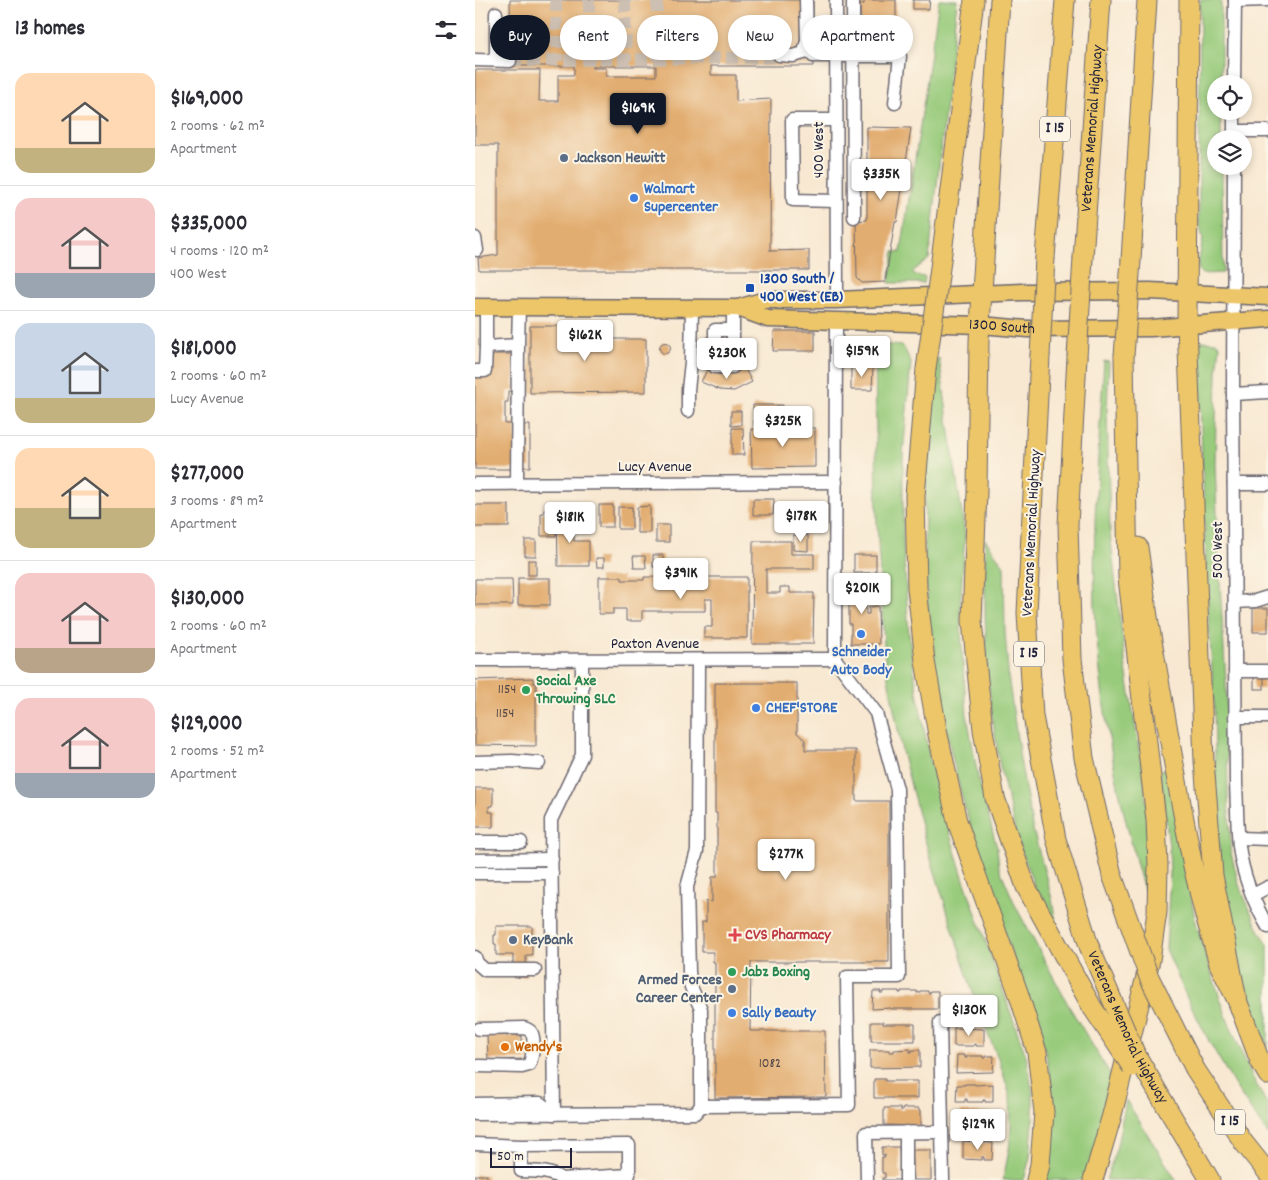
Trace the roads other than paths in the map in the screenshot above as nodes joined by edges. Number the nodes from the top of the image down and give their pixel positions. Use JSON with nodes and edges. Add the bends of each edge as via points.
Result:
{"nodes":[{"id":1,"x":807,"y":0,"type":"edge"},
{"id":2,"x":836,"y":0,"type":"edge"},
{"id":3,"x":853,"y":0,"type":"edge"},
{"id":4,"x":974,"y":0,"type":"edge"},
{"id":5,"x":1000,"y":0,"type":"edge"},
{"id":6,"x":1065,"y":0,"type":"edge"},
{"id":7,"x":1101,"y":0,"type":"edge"},
{"id":8,"x":1147,"y":0,"type":"edge"},
{"id":9,"x":1189,"y":0,"type":"edge"},
{"id":10,"x":1235,"y":0,"type":"edge"},
{"id":11,"x":1268,"y":0,"type":"edge"},
{"id":12,"x":836,"y":15,"type":"edge"},
{"id":13,"x":853,"y":15,"type":"edge"},
{"id":14,"x":792,"y":56,"type":"tunnel mouth"},
{"id":15,"x":475,"y":60,"type":"edge"},
{"id":16,"x":490,"y":60,"type":"edge"},
{"id":17,"x":836,"y":60,"type":"edge"},
{"id":18,"x":854,"y":60,"type":"edge"},
{"id":19,"x":900,"y":60,"type":"edge"},
{"id":20,"x":1234,"y":75,"type":"edge"},
{"id":21,"x":895,"y":103,"type":"dead end"},
{"id":22,"x":835,"y":120,"type":"junction"},
{"id":23,"x":1268,"y":131,"type":"edge"},
{"id":24,"x":1252,"y":133,"type":"edge"},
{"id":25,"x":1234,"y":175,"type":"edge"},
{"id":26,"x":836,"y":200,"type":"junction"},
{"id":27,"x":854,"y":217,"type":"dead end"},
{"id":28,"x":1187,"y":293,"type":"junction"},
{"id":29,"x":983,"y":294,"type":"junction"},
{"id":30,"x":1233,"y":295,"type":"junction"},
{"id":31,"x":1268,"y":297,"type":"edge"},
{"id":32,"x":837,"y":300,"type":"junction"},
{"id":33,"x":481,"y":307,"type":"edge"},
{"id":34,"x":519,"y":307,"type":"junction"},
{"id":35,"x":692,"y":308,"type":"junction"},
{"id":36,"x":736,"y":308,"type":"junction"},
{"id":37,"x":754,"y":315,"type":"junction"},
{"id":38,"x":1268,"y":319,"type":"edge"},
{"id":39,"x":836,"y":320,"type":"junction"},
{"id":40,"x":1233,"y":322,"type":"junction"},
{"id":41,"x":981,"y":325,"type":"junction"},
{"id":42,"x":1187,"y":325,"type":"junction"},
{"id":43,"x":733,"y":330,"type":"dead end"},
{"id":44,"x":518,"y":345,"type":"junction"},
{"id":45,"x":485,"y":347,"type":"junction"},
{"id":46,"x":475,"y":371,"type":"edge"},
{"id":47,"x":1268,"y":392,"type":"edge"},
{"id":48,"x":1233,"y":394,"type":"junction"},
{"id":49,"x":688,"y":410,"type":"dead end"},
{"id":50,"x":1125,"y":452,"type":"junction"},
{"id":51,"x":836,"y":482,"type":"junction"},
{"id":52,"x":475,"y":484,"type":"edge"},
{"id":53,"x":517,"y":484,"type":"junction"},
{"id":54,"x":1234,"y":484,"type":"junction"},
{"id":55,"x":1268,"y":484,"type":"edge"},
{"id":56,"x":1268,"y":597,"type":"edge"},
{"id":57,"x":1235,"y":602,"type":"junction"},
{"id":58,"x":835,"y":659,"type":"junction"},
{"id":59,"x":475,"y":660,"type":"edge"},
{"id":60,"x":582,"y":660,"type":"junction"},
{"id":61,"x":698,"y":660,"type":"junction"},
{"id":62,"x":1235,"y":671,"type":"junction"},
{"id":63,"x":1268,"y":671,"type":"edge"},
{"id":64,"x":1235,"y":717,"type":"junction"},
{"id":65,"x":1268,"y":717,"type":"edge"},
{"id":66,"x":475,"y":762,"type":"edge"},
{"id":67,"x":539,"y":764,"type":"dead end"},
{"id":68,"x":1239,"y":838,"type":"junction"},
{"id":69,"x":1268,"y":839,"type":"edge"},
{"id":70,"x":475,"y":842,"type":"edge"},
{"id":71,"x":521,"y":842,"type":"dead end"},
{"id":72,"x":552,"y":859,"type":"junction"},
{"id":73,"x":475,"y":860,"type":"edge"},
{"id":74,"x":475,"y":873,"type":"edge"},
{"id":75,"x":552,"y":873,"type":"junction"},
{"id":76,"x":1268,"y":887,"type":"edge"},
{"id":77,"x":1253,"y":895,"type":"junction"},
{"id":78,"x":1268,"y":927,"type":"edge"},
{"id":79,"x":475,"y":957,"type":"edge"},
{"id":80,"x":535,"y":970,"type":"dead end"},
{"id":81,"x":1237,"y":1000,"type":"junction"},
{"id":82,"x":940,"y":1022,"type":"dead end"},
{"id":83,"x":479,"y":1029,"type":"dead end"},
{"id":84,"x":478,"y":1066,"type":"dead end"},
{"id":85,"x":1268,"y":1075,"type":"edge"},
{"id":86,"x":475,"y":1104,"type":"edge"},
{"id":87,"x":701,"y":1106,"type":"junction"},
{"id":88,"x":1165,"y":1112,"type":"junction"},
{"id":89,"x":475,"y":1114,"type":"edge"},
{"id":90,"x":554,"y":1114,"type":"junction"},
{"id":91,"x":906,"y":1132,"type":"junction"},
{"id":92,"x":942,"y":1132,"type":"junction"},
{"id":93,"x":475,"y":1144,"type":"edge"},
{"id":94,"x":521,"y":1146,"type":"junction"},
{"id":95,"x":1268,"y":1173,"type":"edge"},
{"id":96,"x":1209,"y":1179,"type":"edge"},
{"id":97,"x":561,"y":1180,"type":"edge"},
{"id":98,"x":867,"y":1180,"type":"edge"},
{"id":99,"x":906,"y":1180,"type":"edge"},
{"id":100,"x":943,"y":1180,"type":"edge"},
{"id":101,"x":1036,"y":1180,"type":"edge"},
{"id":102,"x":1093,"y":1180,"type":"edge"}],
"edges":[{"from":1,"to":14,"type":"street","via":[[804,53]]},
{"from":2,"to":12,"type":"street","name":"400 West"},
{"from":3,"to":13,"type":"street"},
{"from":4,"to":101,"type":"highway","bridge":true,"via":[[926,369],[915,496],[917,588],[925,661],[957,821],[1037,1052],[1044,1112]]},
{"from":5,"to":29,"type":"highway"},
{"from":6,"to":88,"type":"highway","name":"Veterans Memorial Highway","number":"I 15","bridge":true,"via":[[1045,258],[1027,614],[1033,716],[1056,839],[1089,946],[1135,1053]]},
{"from":7,"to":95,"type":"highway","name":"Veterans Memorial Highway","number":"I 15","bridge":true,"via":[[1068,525],[1072,659],[1084,758],[1112,875],[1149,976],[1195,1069]]},
{"from":8,"to":50,"type":"highway","bridge":true,"via":[[1124,356]]},
{"from":9,"to":28,"type":"highway"},
{"from":10,"to":11,"type":"street"},
{"from":10,"to":20,"type":"street"},
{"from":15,"to":16,"type":"street"},
{"from":17,"to":22,"type":"street","name":"400 West"},
{"from":18,"to":27,"type":"street"},
{"from":19,"to":21,"type":"street"},
{"from":22,"to":26,"type":"street","name":"400 West"},
{"from":22,"to":26,"type":"street","via":[[792,120],[793,200]]},
{"from":23,"to":24,"type":"street"},
{"from":25,"to":30,"type":"street","name":"500 West"},
{"from":26,"to":32,"type":"street","name":"400 West"},
{"from":28,"to":29,"type":"main road","name":"1300 South"},
{"from":28,"to":30,"type":"main road","name":"1300 South"},
{"from":28,"to":42,"type":"highway"},
{"from":29,"to":32,"type":"main road","name":"1300 South"},
{"from":29,"to":41,"type":"highway"},
{"from":30,"to":31,"type":"main road","name":"1300 South"},
{"from":30,"to":40,"type":"street","name":"500 West"},
{"from":32,"to":36,"type":"main road","name":"1300 South","via":[[765,300]]},
{"from":32,"to":37,"type":"main road","via":[[814,308],[765,308]]},
{"from":33,"to":34,"type":"main road","name":"1300 South"},
{"from":33,"to":45,"type":"street"},
{"from":34,"to":35,"type":"main road","name":"1300 South"},
{"from":34,"to":44,"type":"street"},
{"from":35,"to":36,"type":"main road","name":"1300 South"},
{"from":35,"to":49,"type":"street"},
{"from":36,"to":37,"type":"main road","name":"1300 South"},
{"from":36,"to":43,"type":"street"},
{"from":37,"to":39,"type":"main road","name":"1300 South","via":[[768,319]]},
{"from":38,"to":40,"type":"main road","name":"1300 South"},
{"from":39,"to":41,"type":"main road","name":"1300 South"},
{"from":39,"to":51,"type":"street"},
{"from":40,"to":42,"type":"main road","name":"1300 South"},
{"from":40,"to":48,"type":"street","name":"500 West"},
{"from":41,"to":42,"type":"main road","name":"1300 South","via":[[1028,329]]},
{"from":41,"to":88,"type":"highway","bridge":true,"via":[[972,621],[983,730],[995,798],[1027,887],[1092,1007]]},
{"from":42,"to":81,"type":"highway","via":[[1204,761],[1213,876]]},
{"from":44,"to":45,"type":"street"},
{"from":44,"to":53,"type":"street"},
{"from":45,"to":46,"type":"street","via":[[485,371]]},
{"from":47,"to":48,"type":"street"},
{"from":48,"to":54,"type":"street","name":"500 West"},
{"from":50,"to":81,"type":"highway","via":[[1133,490],[1149,624],[1193,866],[1219,964]]},
{"from":50,"to":102,"type":"highway","via":[[1128,578],[1156,820],[1157,912],[1149,960]]},
{"from":51,"to":53,"type":"street","name":"Lucy Avenue"},
{"from":51,"to":58,"type":"street"},
{"from":52,"to":53,"type":"street","name":"Lucy Avenue"},
{"from":54,"to":55,"type":"street"},
{"from":54,"to":57,"type":"street","name":"500 West"},
{"from":56,"to":57,"type":"street"},
{"from":57,"to":62,"type":"street","name":"500 West"},
{"from":58,"to":61,"type":"street","name":"Paxton Avenue"},
{"from":58,"to":87,"type":"street","via":[[876,713],[897,789],[899,977],[847,977],[849,1105]]},
{"from":59,"to":60,"type":"street","name":"Paxton Avenue"},
{"from":60,"to":61,"type":"street","name":"Paxton Avenue"},
{"from":60,"to":72,"type":"street","via":[[582,755],[551,820]]},
{"from":61,"to":87,"type":"street","via":[[697,851],[687,888],[689,972],[691,987],[701,1009]]},
{"from":62,"to":63,"type":"street"},
{"from":62,"to":64,"type":"street","name":"500 West"},
{"from":64,"to":65,"type":"street"},
{"from":64,"to":68,"type":"street","name":"500 West"},
{"from":66,"to":67,"type":"street"},
{"from":68,"to":69,"type":"street"},
{"from":68,"to":77,"type":"street","name":"500 West","via":[[1245,873]]},
{"from":70,"to":71,"type":"street"},
{"from":72,"to":73,"type":"street"},
{"from":72,"to":75,"type":"street"},
{"from":74,"to":75,"type":"street"},
{"from":75,"to":90,"type":"street"},
{"from":76,"to":77,"type":"street"},
{"from":77,"to":78,"type":"street","name":"500 West"},
{"from":79,"to":80,"type":"street","via":[[485,970]]},
{"from":81,"to":85,"type":"highway"},
{"from":82,"to":92,"type":"street"},
{"from":83,"to":84,"type":"street","via":[[530,1030],[533,1034],[533,1059],[522,1067]]},
{"from":86,"to":90,"type":"street","via":[[540,1103]]},
{"from":87,"to":90,"type":"street","via":[[695,1113]]},
{"from":88,"to":96,"type":"highway"},
{"from":89,"to":90,"type":"street"},
{"from":91,"to":92,"type":"street"},
{"from":91,"to":98,"type":"street","via":[[867,1133]]},
{"from":91,"to":99,"type":"street"},
{"from":92,"to":100,"type":"street"},
{"from":93,"to":94,"type":"street"},
{"from":94,"to":97,"type":"street","via":[[521,1171],[554,1173]]},
{"from":94,"to":97,"type":"street","via":[[629,1145],[629,1176]]}]}
